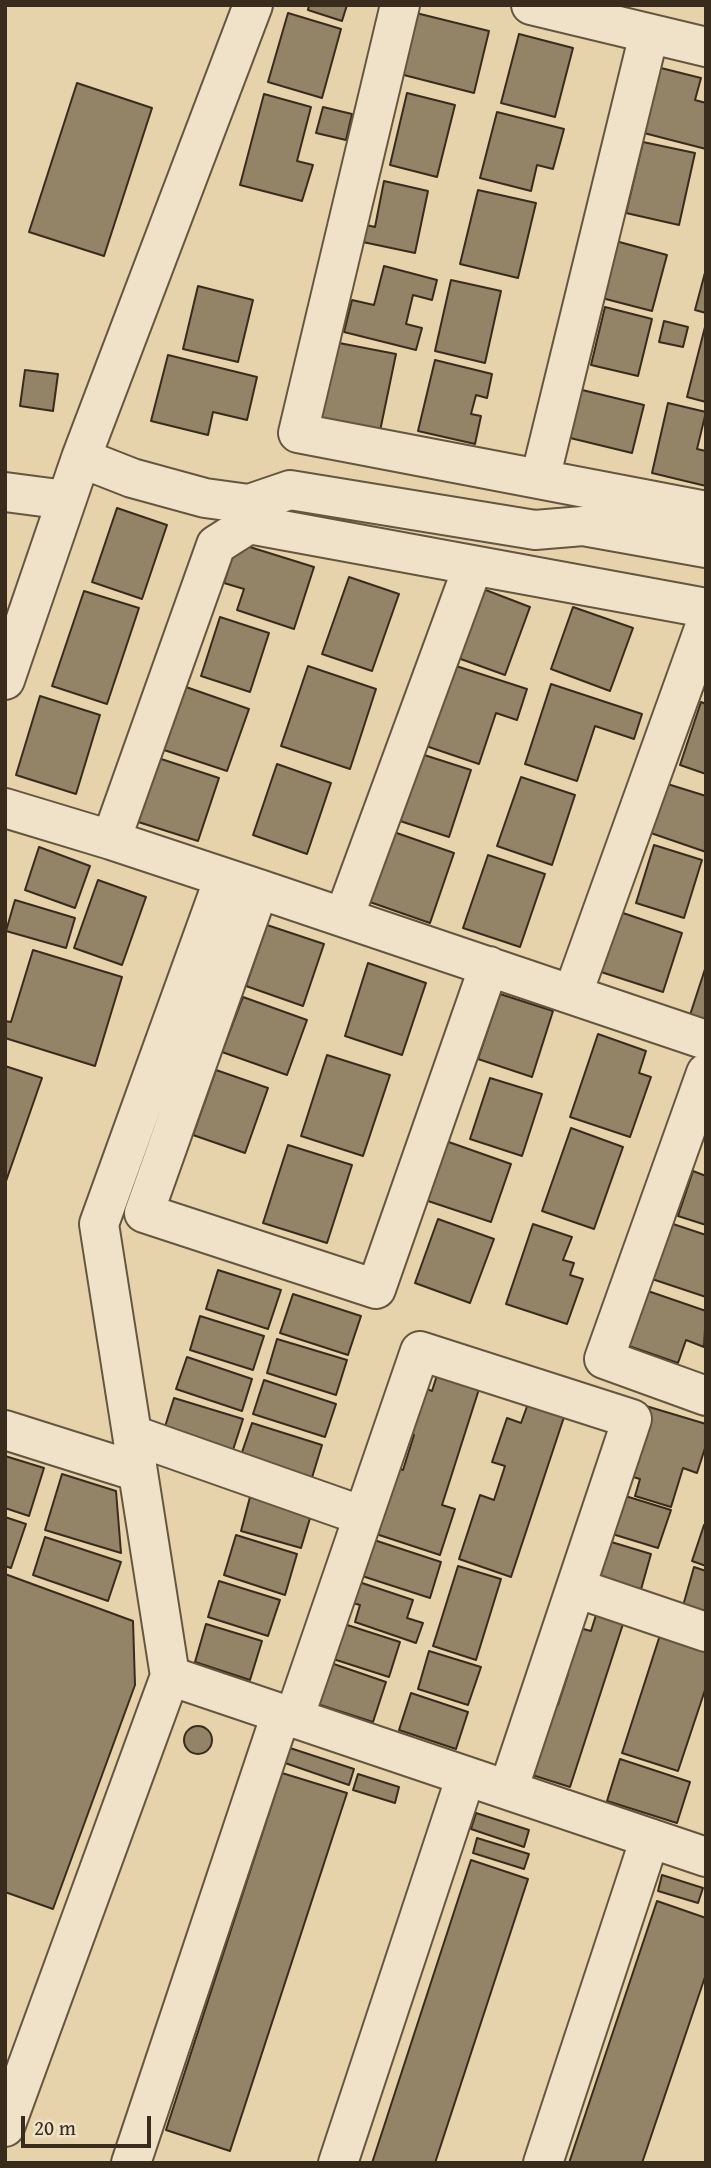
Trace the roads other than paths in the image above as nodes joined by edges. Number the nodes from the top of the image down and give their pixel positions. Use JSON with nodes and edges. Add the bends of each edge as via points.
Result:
{"nodes":[{"id":1,"x":253,"y":5,"type":"edge"},
{"id":2,"x":400,"y":5,"type":"edge"},
{"id":3,"x":531,"y":5,"type":"edge"},
{"id":4,"x":649,"y":34,"type":"junction"},
{"id":5,"x":706,"y":47,"type":"edge"},
{"id":6,"x":82,"y":458,"type":"junction"},
{"id":7,"x":540,"y":479,"type":"junction"},
{"id":8,"x":5,"y":492,"type":"edge"},
{"id":9,"x":66,"y":500,"type":"junction"},
{"id":10,"x":706,"y":511,"type":"edge"},
{"id":11,"x":706,"y":548,"type":"edge"},
{"id":12,"x":473,"y":566,"type":"junction"},
{"id":13,"x":706,"y":608,"type":"edge"},
{"id":14,"x":706,"y":623,"type":"edge"},
{"id":15,"x":5,"y":680,"type":"edge"},
{"id":16,"x":695,"y":684,"type":"edge"},
{"id":17,"x":5,"y":808,"type":"edge"},
{"id":18,"x":111,"y":840,"type":"junction"},
{"id":19,"x":241,"y":883,"type":"junction"},
{"id":20,"x":344,"y":917,"type":"junction"},
{"id":21,"x":489,"y":965,"type":"junction"},
{"id":22,"x":573,"y":993,"type":"junction"},
{"id":23,"x":706,"y":1040,"type":"edge"},
{"id":24,"x":706,"y":1073,"type":"edge"},
{"id":25,"x":106,"y":1205,"type":"junction"},
{"id":26,"x":144,"y":1213,"type":"junction"},
{"id":27,"x":706,"y":1396,"type":"edge"},
{"id":28,"x":5,"y":1430,"type":"edge"},
{"id":29,"x":136,"y":1454,"type":"junction"},
{"id":30,"x":363,"y":1516,"type":"junction"},
{"id":31,"x":576,"y":1588,"type":"junction"},
{"id":32,"x":706,"y":1632,"type":"edge"},
{"id":33,"x":170,"y":1676,"type":"junction"},
{"id":34,"x":288,"y":1716,"type":"junction"},
{"id":35,"x":466,"y":1776,"type":"junction"},
{"id":36,"x":508,"y":1790,"type":"junction"},
{"id":37,"x":650,"y":1838,"type":"junction"},
{"id":38,"x":706,"y":1857,"type":"edge"},
{"id":39,"x":5,"y":2127,"type":"edge"},
{"id":40,"x":131,"y":2163,"type":"edge"},
{"id":41,"x":338,"y":2163,"type":"edge"},
{"id":42,"x":543,"y":2163,"type":"edge"}],
"edges":[{"from":1,"to":6,"type":"street"},
{"from":2,"to":7,"type":"street","via":[[298,433]]},
{"from":3,"to":4,"type":"street"},
{"from":4,"to":5,"type":"street"},
{"from":4,"to":7,"type":"street"},
{"from":6,"to":9,"type":"street"},
{"from":6,"to":11,"type":"street","via":[[132,478],[205,498],[249,504],[290,490],[536,530],[583,526]]},
{"from":7,"to":10,"type":"street"},
{"from":8,"to":9,"type":"street"},
{"from":9,"to":15,"type":"street"},
{"from":12,"to":13,"type":"street"},
{"from":12,"to":18,"type":"street","via":[[249,524],[216,545]]},
{"from":12,"to":20,"type":"street"},
{"from":14,"to":16,"type":"street"},
{"from":16,"to":22,"type":"street"},
{"from":17,"to":18,"type":"street"},
{"from":18,"to":19,"type":"street"},
{"from":19,"to":20,"type":"street"},
{"from":19,"to":25,"type":"street"},
{"from":19,"to":26,"type":"street"},
{"from":20,"to":21,"type":"street"},
{"from":21,"to":22,"type":"street"},
{"from":21,"to":26,"type":"street","via":[[376,1289]]},
{"from":22,"to":23,"type":"street"},
{"from":24,"to":27,"type":"street","via":[[604,1360]]},
{"from":25,"to":26,"type":"street"},
{"from":25,"to":29,"type":"street","via":[[99,1224]]},
{"from":28,"to":29,"type":"street"},
{"from":29,"to":30,"type":"street"},
{"from":29,"to":33,"type":"street"},
{"from":30,"to":31,"type":"street","via":[[420,1351],[632,1419]]},
{"from":30,"to":34,"type":"street"},
{"from":31,"to":32,"type":"street"},
{"from":31,"to":36,"type":"street"},
{"from":33,"to":34,"type":"street"},
{"from":33,"to":39,"type":"street"},
{"from":34,"to":35,"type":"street"},
{"from":34,"to":40,"type":"street"},
{"from":35,"to":36,"type":"street"},
{"from":35,"to":41,"type":"street"},
{"from":36,"to":37,"type":"street"},
{"from":37,"to":38,"type":"street"},
{"from":37,"to":42,"type":"street"}]}
